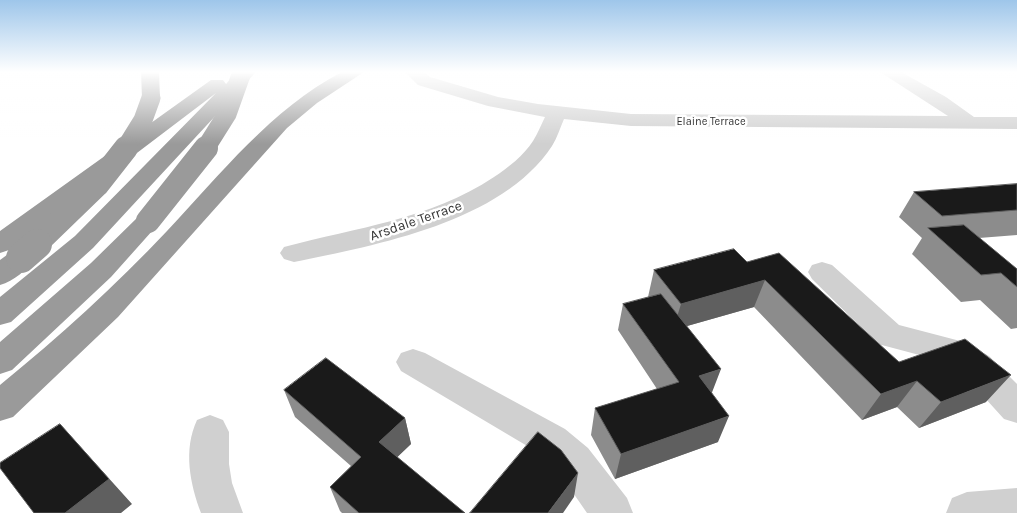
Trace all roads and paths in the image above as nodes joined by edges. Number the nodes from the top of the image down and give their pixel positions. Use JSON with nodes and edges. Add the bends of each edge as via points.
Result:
{"nodes":[{"id":1,"x":151,"y":96,"type":"edge"},
{"id":2,"x":201,"y":96,"type":"edge"},
{"id":3,"x":223,"y":96,"type":"edge"},
{"id":4,"x":233,"y":96,"type":"edge"},
{"id":5,"x":315,"y":96,"type":"edge"},
{"id":6,"x":472,"y":96,"type":"edge"},
{"id":7,"x":929,"y":96,"type":"edge"},
{"id":8,"x":556,"y":112,"type":"junction"},
{"id":9,"x":970,"y":123,"type":"junction"},
{"id":10,"x":1017,"y":123,"type":"edge"},
{"id":11,"x":11,"y":251,"type":"edge"},
{"id":12,"x":294,"y":253,"type":"dead end"},
{"id":13,"x":822,"y":272,"type":"dead end"},
{"id":14,"x":0,"y":275,"type":"edge"},
{"id":15,"x":0,"y":314,"type":"edge"},
{"id":16,"x":0,"y":361,"type":"edge"},
{"id":17,"x":413,"y":362,"type":"dead end"},
{"id":18,"x":0,"y":406,"type":"edge"},
{"id":19,"x":1017,"y":408,"type":"edge"},
{"id":20,"x":210,"y":432,"type":"dead end"},
{"id":21,"x":1017,"y":508,"type":"edge"},
{"id":22,"x":222,"y":513,"type":"edge"},
{"id":23,"x":612,"y":513,"type":"edge"},
{"id":24,"x":967,"y":513,"type":"edge"}],
"edges":[{"from":1,"to":11,"type":"highway","bridge":true,"via":[[141,124],[120,155],[77,205]]},
{"from":2,"to":11,"type":"highway"},
{"from":3,"to":15,"type":"highway","via":[[89,236]]},
{"from":4,"to":16,"type":"highway","bridge":true,"via":[[207,146],[148,221],[101,270]]},
{"from":5,"to":18,"type":"highway","via":[[276,127],[101,317]]},
{"from":6,"to":8,"type":"street","name":"Elaine Terrace"},
{"from":7,"to":9,"type":"street"},
{"from":8,"to":9,"type":"street","name":"Elaine Terrace","via":[[680,122]]},
{"from":8,"to":12,"type":"street","name":"Arsdale Terrace","via":[[551,131],[539,150],[509,178],[489,191],[407,227]]},
{"from":9,"to":10,"type":"street","name":"Elaine Terrace"},
{"from":11,"to":14,"type":"highway"},
{"from":13,"to":19,"type":"street","via":[[889,335],[952,351],[977,366]]},
{"from":17,"to":23,"type":"street","via":[[552,441],[574,461]]},
{"from":20,"to":22,"type":"street","via":[[207,460],[214,494]]},
{"from":21,"to":24,"type":"street"}]}
